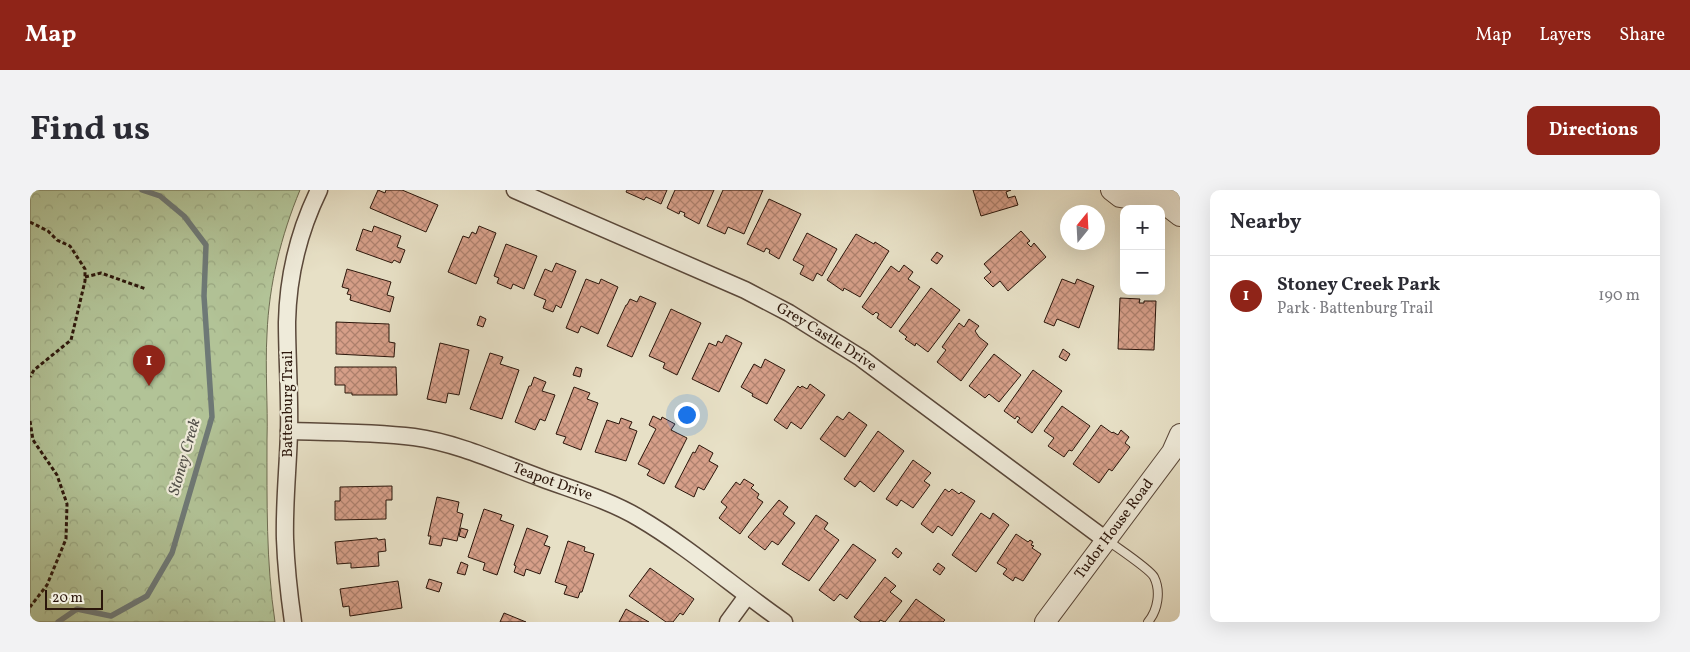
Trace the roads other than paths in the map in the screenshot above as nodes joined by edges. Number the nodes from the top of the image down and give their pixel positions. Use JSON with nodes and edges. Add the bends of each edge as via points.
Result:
{"nodes":[{"id":1,"x":319,"y":190,"type":"edge"},
{"id":2,"x":515,"y":190,"type":"edge"},
{"id":3,"x":1110,"y":190,"type":"edge"},
{"id":4,"x":1180,"y":196,"type":"edge"},
{"id":5,"x":1145,"y":200,"type":"junction"},
{"id":6,"x":1180,"y":216,"type":"edge"},
{"id":7,"x":289,"y":431,"type":"junction"},
{"id":8,"x":1180,"y":434,"type":"edge"},
{"id":9,"x":1106,"y":540,"type":"junction"},
{"id":10,"x":747,"y":596,"type":"junction"},
{"id":11,"x":293,"y":622,"type":"edge"},
{"id":12,"x":728,"y":622,"type":"edge"},
{"id":13,"x":784,"y":622,"type":"edge"},
{"id":14,"x":1045,"y":622,"type":"edge"},
{"id":15,"x":1148,"y":622,"type":"edge"}],
"edges":[{"from":1,"to":7,"type":"street","name":"Battenburg Trail","via":[[308,214],[292,274],[287,321]]},
{"from":2,"to":9,"type":"street","name":"Grey Castle Drive","via":[[737,286],[789,313],[861,358]]},
{"from":3,"to":5,"type":"street","via":[[1120,197]]},
{"from":4,"to":5,"type":"street"},
{"from":5,"to":6,"type":"street","via":[[1167,206]]},
{"from":7,"to":10,"type":"street","name":"Teapot Drive","via":[[397,436],[457,447],[636,516],[666,534]]},
{"from":7,"to":11,"type":"street","name":"Battenburg Trail","via":[[285,537]]},
{"from":8,"to":9,"type":"street","name":"Tudor House Road","via":[[1172,452]]},
{"from":9,"to":14,"type":"street","name":"Tudor House Road"},
{"from":9,"to":15,"type":"lane","via":[[1153,575],[1158,588],[1157,604]]},
{"from":10,"to":12,"type":"street"},
{"from":10,"to":13,"type":"street","name":"Teapot Drive"}]}
